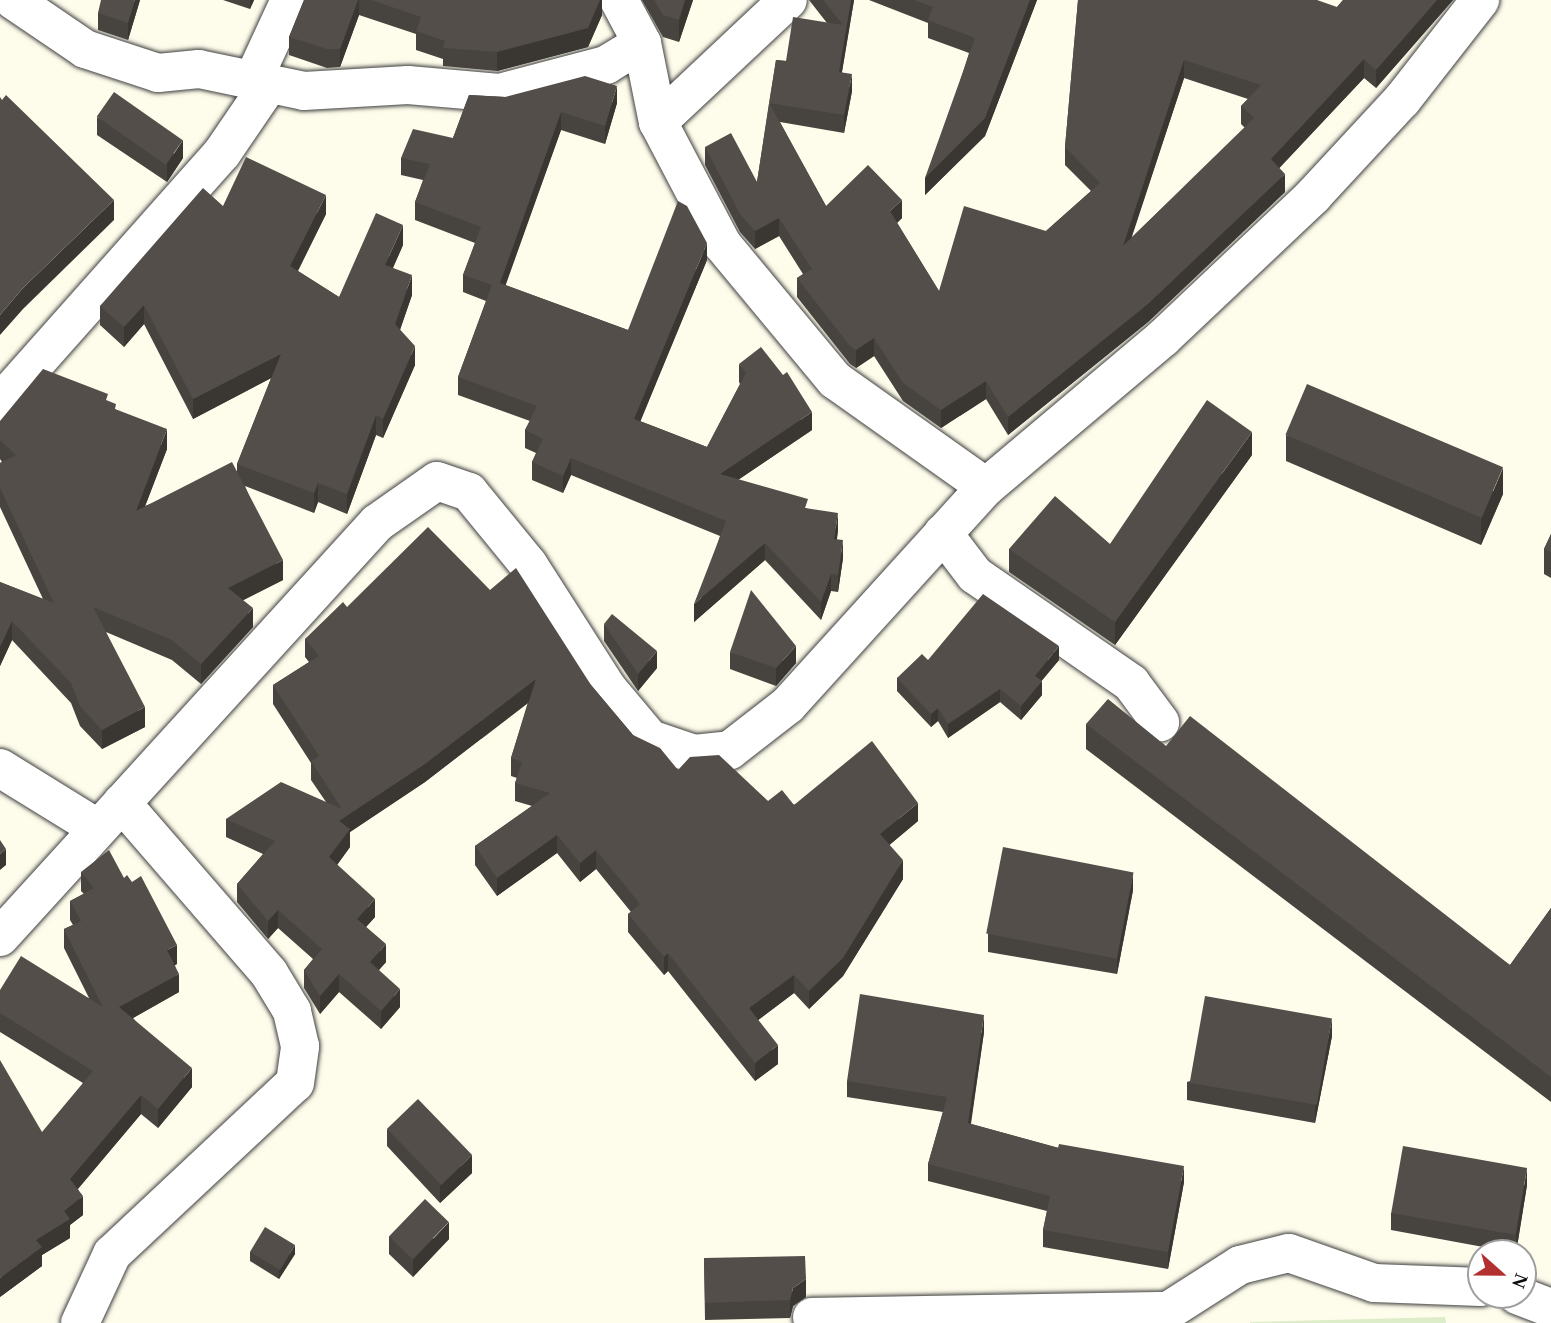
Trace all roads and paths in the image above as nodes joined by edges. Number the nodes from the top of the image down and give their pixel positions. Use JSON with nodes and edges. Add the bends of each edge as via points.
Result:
{"nodes":[{"id":1,"x":13,"y":0,"type":"edge"},
{"id":2,"x":290,"y":0,"type":"edge"},
{"id":3,"x":619,"y":0,"type":"edge"},
{"id":4,"x":788,"y":0,"type":"edge"},
{"id":5,"x":1480,"y":0,"type":"edge"},
{"id":6,"x":642,"y":43,"type":"junction"},
{"id":7,"x":261,"y":82,"type":"junction"},
{"id":8,"x":659,"y":122,"type":"junction"},
{"id":9,"x":0,"y":404,"type":"edge"},
{"id":10,"x":986,"y":487,"type":"junction"},
{"id":11,"x":943,"y":533,"type":"junction"},
{"id":12,"x":1160,"y":722,"type":"dead end"},
{"id":13,"x":0,"y":768,"type":"edge"},
{"id":14,"x":110,"y":816,"type":"junction"},
{"id":15,"x":0,"y":937,"type":"edge"},
{"id":16,"x":1467,"y":1286,"type":"edge"},
{"id":17,"x":812,"y":1317,"type":"dead end"},
{"id":18,"x":80,"y":1323,"type":"edge"}],
"edges":[{"from":1,"to":7,"type":"street","via":[[85,49],[158,73],[199,68]]},
{"from":2,"to":7,"type":"street"},
{"from":3,"to":6,"type":"street"},
{"from":4,"to":8,"type":"street"},
{"from":5,"to":10,"type":"street","via":[[1402,100],[1313,196],[1163,338]]},
{"from":6,"to":7,"type":"street","via":[[606,65],[499,93],[408,85],[304,91]]},
{"from":6,"to":8,"type":"street"},
{"from":7,"to":9,"type":"street","via":[[222,153]]},
{"from":8,"to":10,"type":"street","via":[[722,244],[813,356],[865,403]]},
{"from":10,"to":11,"type":"street"},
{"from":11,"to":12,"type":"street","via":[[975,575],[1131,683]]},
{"from":11,"to":14,"type":"street","via":[[788,705],[730,750],[694,754],[650,739],[608,689],[511,543],[469,492],[437,481],[377,523]]},
{"from":13,"to":14,"type":"street"},
{"from":14,"to":15,"type":"street"},
{"from":14,"to":18,"type":"street","via":[[269,973],[292,1012],[300,1046],[295,1083],[112,1254]]},
{"from":16,"to":17,"type":"street","via":[[1374,1283],[1289,1253],[1240,1265],[1168,1311]]}]}
